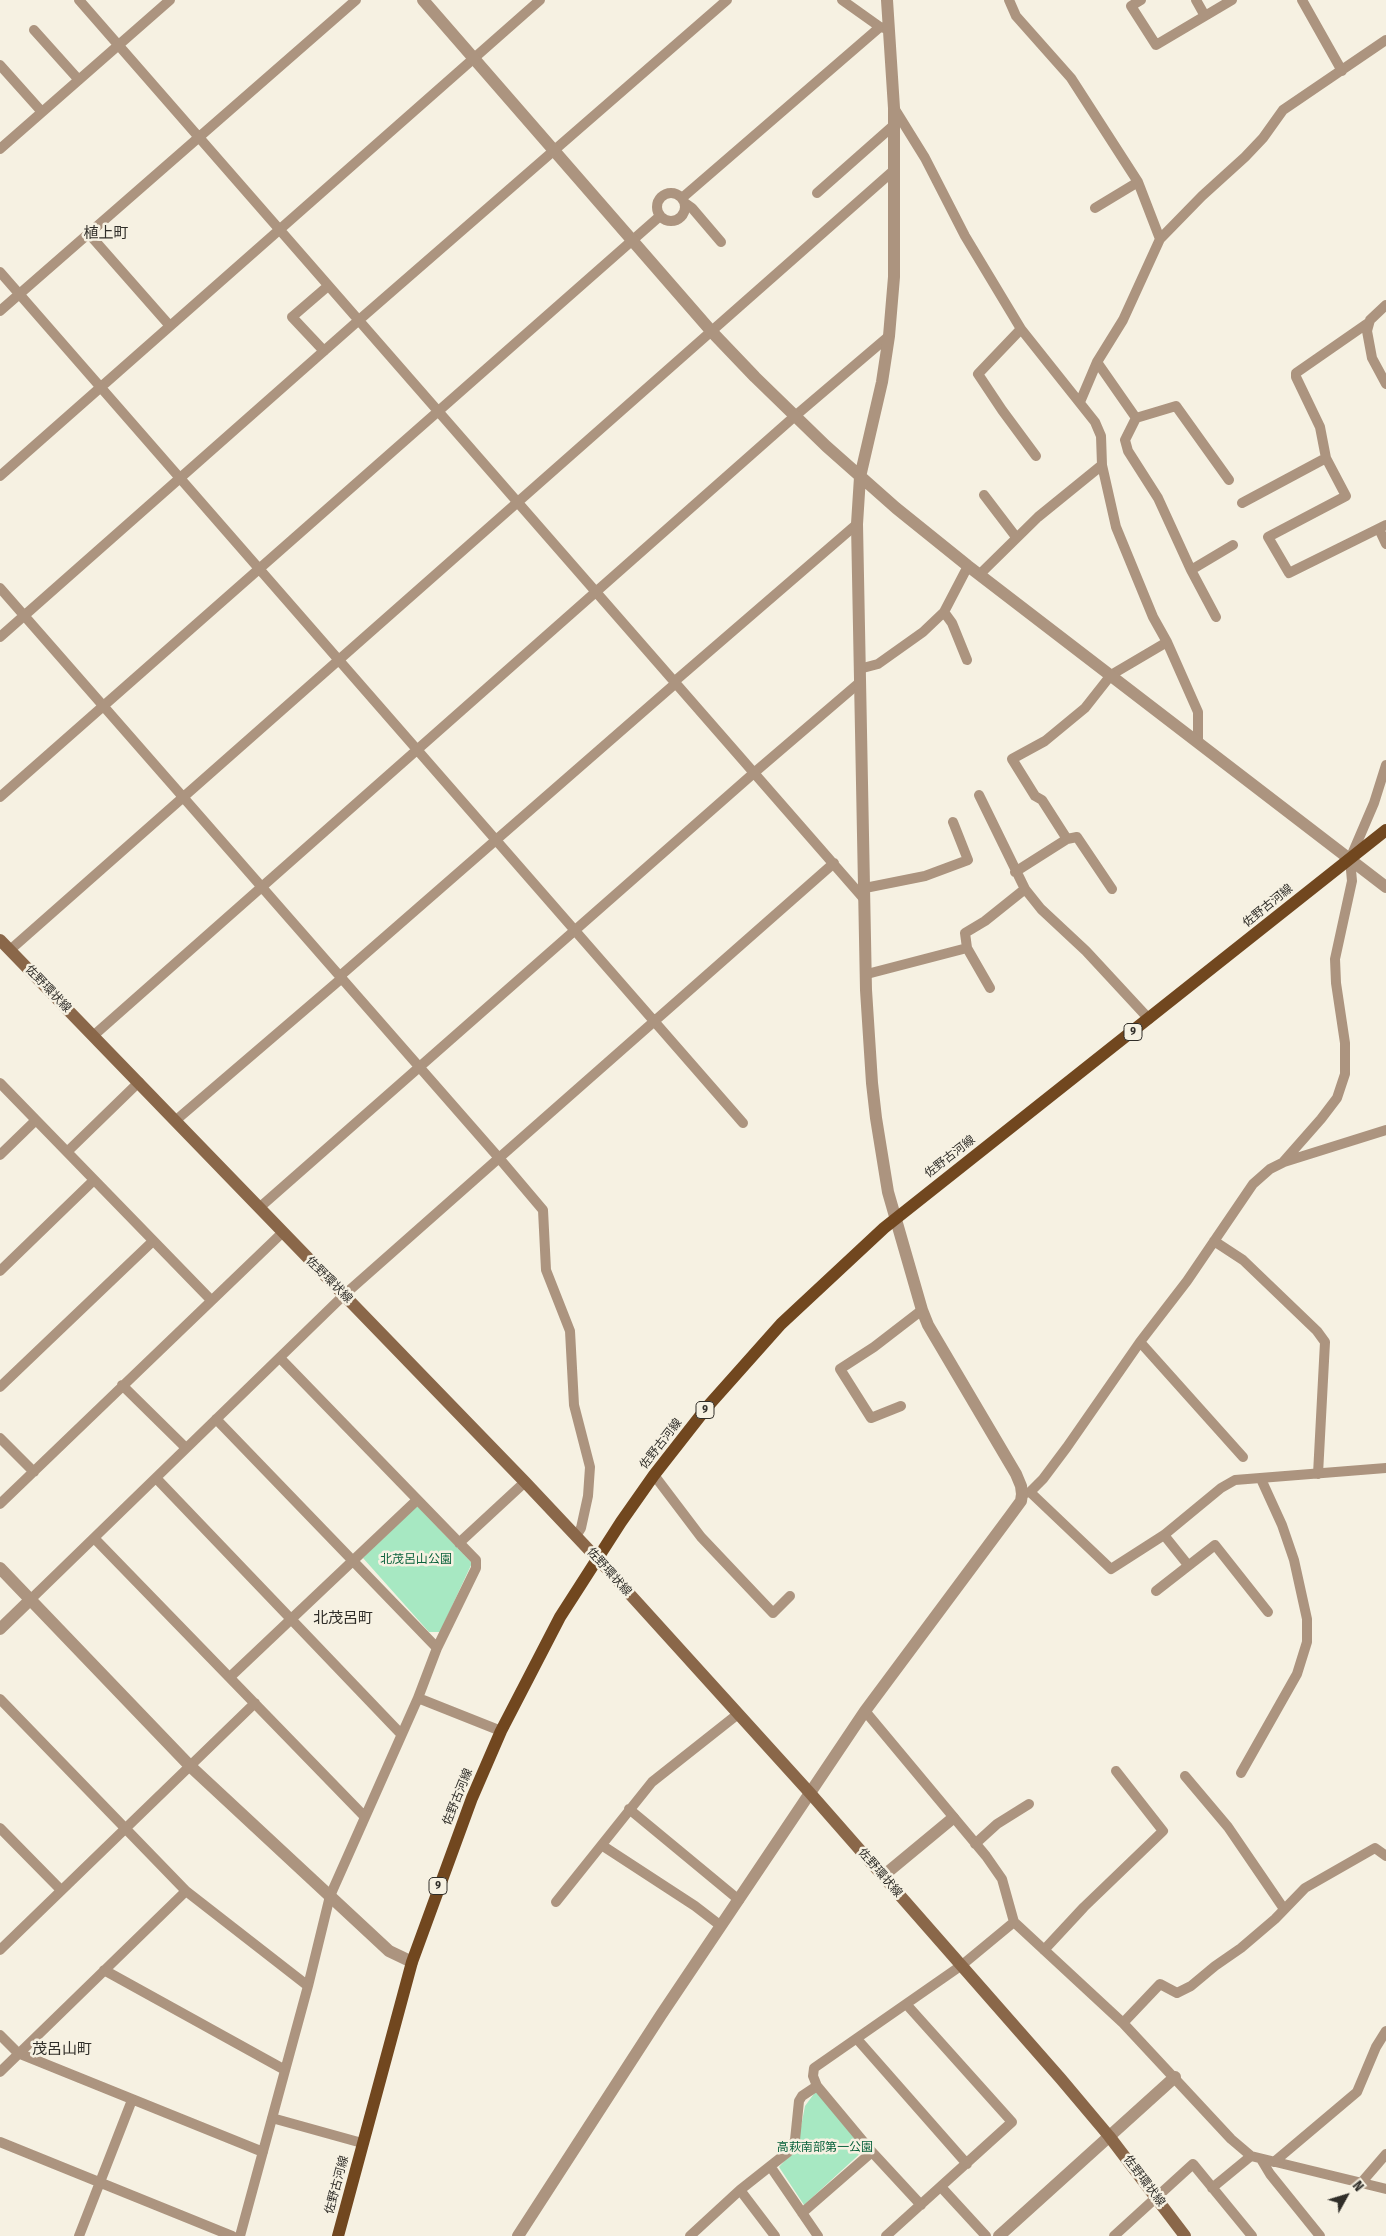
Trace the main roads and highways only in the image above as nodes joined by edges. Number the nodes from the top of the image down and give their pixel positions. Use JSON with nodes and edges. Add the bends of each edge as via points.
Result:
{"nodes":[{"id":1,"x":1386,"y":830,"type":"edge"},
{"id":2,"x":0,"y":940,"type":"edge"},
{"id":3,"x":597,"y":1559,"type":"junction"},
{"id":4,"x":338,"y":2236,"type":"edge"},
{"id":5,"x":1185,"y":2236,"type":"edge"}],
"edges":[{"from":1,"to":3,"type":"main road","name":"佐野古河線","number":"9","via":[[894,1219],[781,1324],[708,1406],[654,1475]]},
{"from":2,"to":3,"type":"main road","name":"佐野環状線"},
{"from":3,"to":4,"type":"main road","name":"佐野古河線","number":"9","via":[[560,1617],[501,1731],[472,1798],[412,1962]]},
{"from":3,"to":5,"type":"main road","name":"佐野環状線","via":[[962,1965],[1110,2136]]}]}
